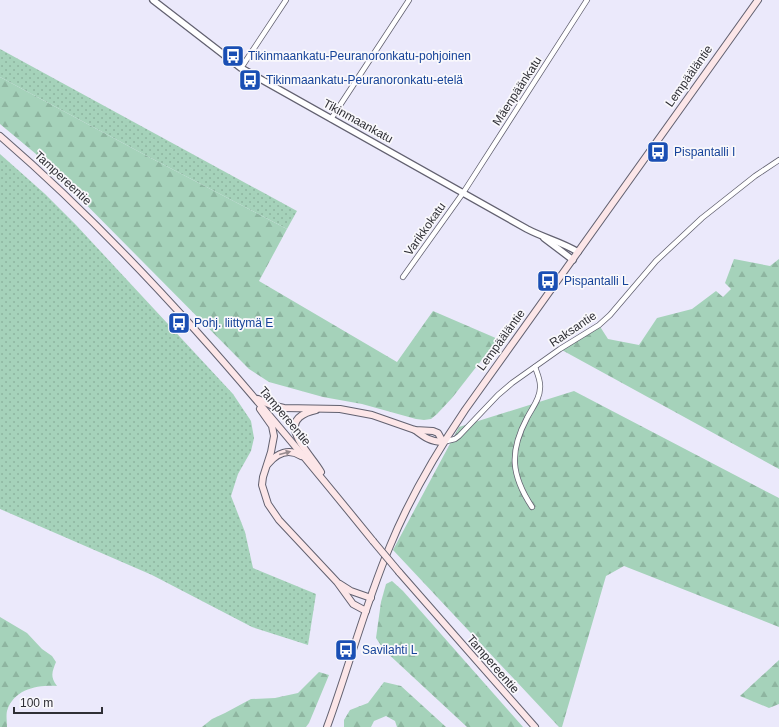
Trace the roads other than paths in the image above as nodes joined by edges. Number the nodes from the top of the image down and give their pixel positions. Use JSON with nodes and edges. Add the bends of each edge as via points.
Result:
{"nodes":[{"id":1,"x":153,"y":0,"type":"edge"},
{"id":2,"x":286,"y":0,"type":"edge"},
{"id":3,"x":409,"y":0,"type":"edge"},
{"id":4,"x":587,"y":0,"type":"edge"},
{"id":5,"x":758,"y":0,"type":"edge"},
{"id":6,"x":241,"y":68,"type":"junction"},
{"id":7,"x":331,"y":119,"type":"junction"},
{"id":8,"x":0,"y":136,"type":"edge"},
{"id":9,"x":779,"y":160,"type":"edge"},
{"id":10,"x":463,"y":193,"type":"junction"},
{"id":11,"x":541,"y":236,"type":"junction"},
{"id":12,"x":578,"y":252,"type":"junction"},
{"id":13,"x":573,"y":260,"type":"junction"},
{"id":14,"x":403,"y":277,"type":"dead end"},
{"id":15,"x":535,"y":367,"type":"junction"},
{"id":16,"x":247,"y":388,"type":"junction"},
{"id":17,"x":255,"y":397,"type":"junction"},
{"id":18,"x":327,"y":408,"type":"junction"},
{"id":19,"x":443,"y":442,"type":"junction"},
{"id":20,"x":308,"y":460,"type":"junction"},
{"id":21,"x":265,"y":468,"type":"junction"},
{"id":22,"x":327,"y":484,"type":"junction"},
{"id":23,"x":532,"y":507,"type":"dead end"},
{"id":24,"x":337,"y":582,"type":"junction"},
{"id":25,"x":371,"y":598,"type":"junction"},
{"id":26,"x":366,"y":611,"type":"junction"},
{"id":27,"x":327,"y":727,"type":"edge"},
{"id":28,"x":535,"y":727,"type":"edge"}],
"edges":[{"from":1,"to":6,"type":"street","name":"Tikinmaankatu"},
{"from":2,"to":6,"type":"street"},
{"from":3,"to":7,"type":"street"},
{"from":4,"to":10,"type":"street","name":"Mäenpäänkatu"},
{"from":5,"to":12,"type":"main road","name":"Lempääläntie"},
{"from":6,"to":7,"type":"street","name":"Tikinmaankatu"},
{"from":7,"to":10,"type":"street","name":"Tikinmaankatu"},
{"from":8,"to":16,"type":"main road","name":"Tampereentie","via":[[78,206],[130,258]]},
{"from":9,"to":15,"type":"street","name":"Raksantie","via":[[702,218],[656,261],[599,325]]},
{"from":10,"to":11,"type":"street","name":"Tikinmaankatu"},
{"from":10,"to":14,"type":"street","name":"Varikkokatu"},
{"from":11,"to":12,"type":"street","name":"Tikinmaankatu","via":[[567,245]]},
{"from":11,"to":13,"type":"street","name":"Tikinmaankatu"},
{"from":12,"to":13,"type":"main road","name":"Lempääläntie"},
{"from":13,"to":19,"type":"main road","name":"Lempääläntie"},
{"from":15,"to":19,"type":"street","name":"Raksantie","via":[[498,395],[459,436]]},
{"from":15,"to":23,"type":"street","via":[[541,386],[540,396],[519,434],[514,450],[517,478]]},
{"from":16,"to":17,"type":"main road","name":"Tampereentie"},
{"from":16,"to":21,"type":"main road","via":[[269,422],[274,436],[272,452]]},
{"from":17,"to":18,"type":"main road","via":[[277,407]]},
{"from":17,"to":20,"type":"main road","name":"Tampereentie"},
{"from":18,"to":19,"type":"main road","via":[[355,411],[415,430],[432,431],[438,433]]},
{"from":18,"to":22,"type":"main road","via":[[300,417],[295,429],[299,442],[315,462]]},
{"from":19,"to":25,"type":"main road","name":"Lempääläntie","via":[[408,506]]},
{"from":21,"to":20,"type":"main road","one_way":true,"via":[[284,452],[291,451]]},
{"from":20,"to":22,"type":"main road","name":"Tampereentie"},
{"from":21,"to":24,"type":"main road","via":[[262,485],[270,508]]},
{"from":22,"to":28,"type":"main road","name":"Tampereentie","bridge":true,"via":[[399,572]]},
{"from":24,"to":25,"type":"main road","via":[[351,591]]},
{"from":24,"to":26,"type":"main road","via":[[353,604]]},
{"from":25,"to":26,"type":"main road","name":"Lempääläntie"},
{"from":26,"to":27,"type":"main road","name":"Lempääläntie"}]}
